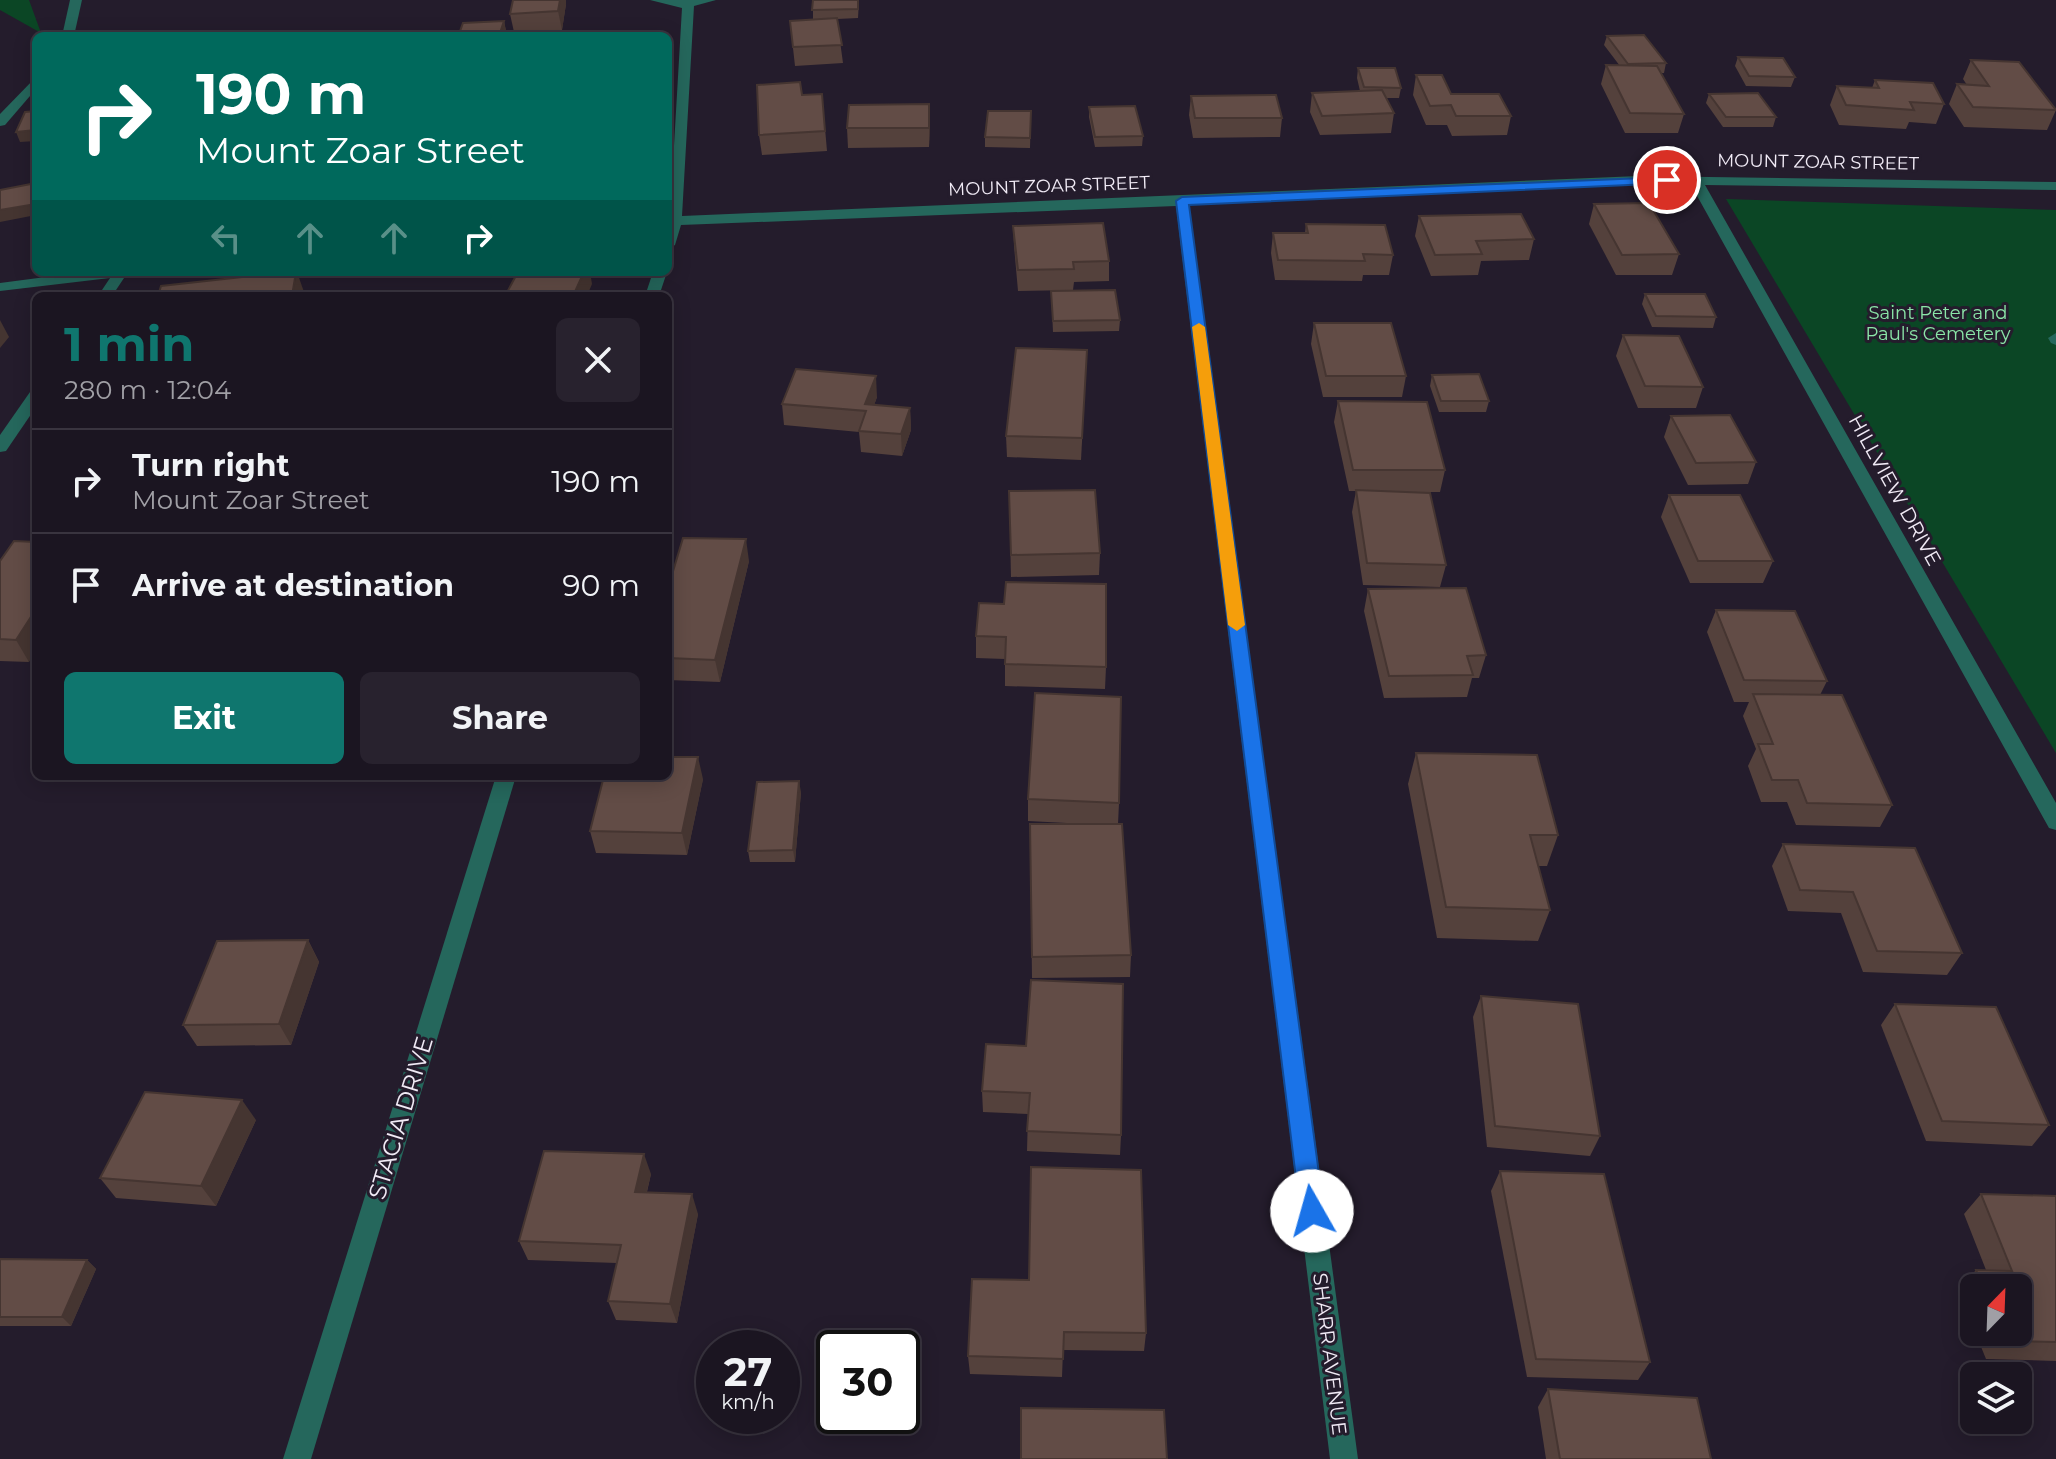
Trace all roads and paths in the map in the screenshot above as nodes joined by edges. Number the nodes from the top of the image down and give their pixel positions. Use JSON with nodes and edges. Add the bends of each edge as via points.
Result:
{"nodes":[{"id":1,"x":76,"y":0,"type":"edge"},
{"id":2,"x":656,"y":0,"type":"edge"},
{"id":3,"x":710,"y":0,"type":"edge"},
{"id":4,"x":688,"y":5,"type":"junction"},
{"id":5,"x":69,"y":32,"type":"edge"},
{"id":6,"x":32,"y":86,"type":"edge"},
{"id":7,"x":0,"y":122,"type":"edge"},
{"id":8,"x":1696,"y":181,"type":"junction"},
{"id":9,"x":2056,"y":186,"type":"edge"},
{"id":10,"x":1182,"y":201,"type":"junction"},
{"id":11,"x":672,"y":221,"type":"edge"},
{"id":12,"x":88,"y":276,"type":"edge"},
{"id":13,"x":0,"y":287,"type":"edge"},
{"id":14,"x":32,"y":401,"type":"edge"},
{"id":15,"x":0,"y":447,"type":"edge"},
{"id":16,"x":505,"y":780,"type":"edge"},
{"id":17,"x":2056,"y":822,"type":"edge"},
{"id":18,"x":297,"y":1459,"type":"edge"},
{"id":19,"x":1344,"y":1459,"type":"edge"}],
"edges":[{"from":1,"to":5,"type":"street"},
{"from":2,"to":4,"type":"street"},
{"from":3,"to":4,"type":"street"},
{"from":4,"to":11,"type":"street"},
{"from":6,"to":7,"type":"street"},
{"from":8,"to":9,"type":"street","name":"MOUNT ZOAR STREET"},
{"from":8,"to":10,"type":"street","name":"MOUNT ZOAR STREET"},
{"from":8,"to":17,"type":"street","name":"HILLVIEW DRIVE"},
{"from":10,"to":11,"type":"street","name":"MOUNT ZOAR STREET"},
{"from":10,"to":19,"type":"street","name":"SHARR AVENUE"},
{"from":12,"to":13,"type":"street"},
{"from":14,"to":15,"type":"street"},
{"from":16,"to":18,"type":"street","name":"STACIA DRIVE"}]}
